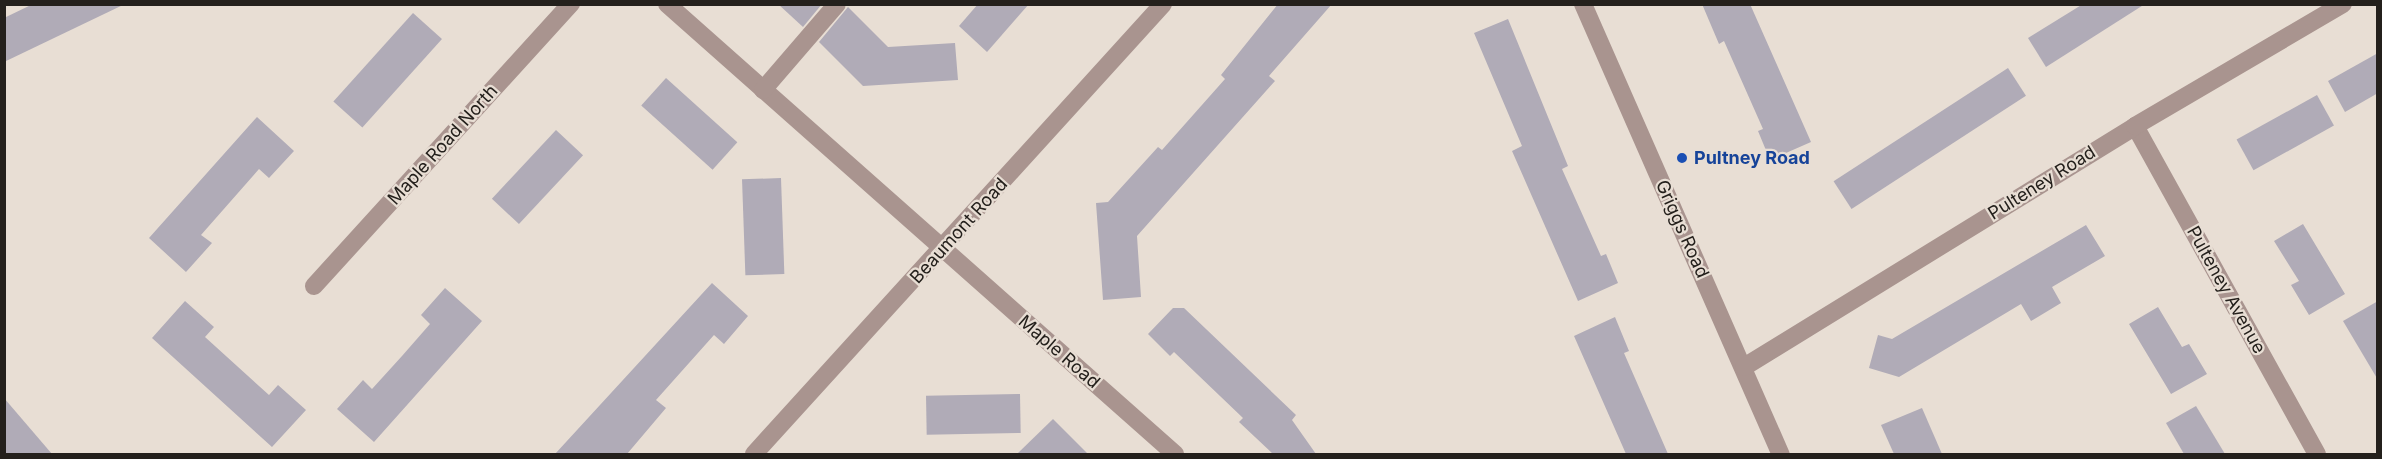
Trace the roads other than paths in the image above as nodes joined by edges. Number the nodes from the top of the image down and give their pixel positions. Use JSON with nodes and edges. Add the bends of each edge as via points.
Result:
{"nodes":[{"id":1,"x":571,"y":4,"type":"edge"},
{"id":2,"x":667,"y":4,"type":"edge"},
{"id":3,"x":837,"y":4,"type":"edge"},
{"id":4,"x":1163,"y":4,"type":"edge"},
{"id":5,"x":1583,"y":4,"type":"edge"},
{"id":6,"x":2343,"y":4,"type":"edge"},
{"id":7,"x":764,"y":90,"type":"junction"},
{"id":8,"x":2135,"y":126,"type":"junction"},
{"id":9,"x":943,"y":250,"type":"junction"},
{"id":10,"x":314,"y":286,"type":"dead end"},
{"id":11,"x":1744,"y":367,"type":"junction"},
{"id":12,"x":754,"y":454,"type":"edge"},
{"id":13,"x":1175,"y":454,"type":"edge"},
{"id":14,"x":1781,"y":454,"type":"edge"},
{"id":15,"x":2317,"y":454,"type":"edge"}],
"edges":[{"from":1,"to":10,"type":"street","name":"Maple Road North"},
{"from":2,"to":7,"type":"street"},
{"from":3,"to":7,"type":"street"},
{"from":4,"to":9,"type":"street","name":"Beaumont Road"},
{"from":5,"to":11,"type":"street","name":"Griggs Road"},
{"from":6,"to":8,"type":"street","name":"Pulteney Road"},
{"from":7,"to":9,"type":"street"},
{"from":8,"to":11,"type":"street","name":"Pulteney Road"},
{"from":8,"to":15,"type":"street","name":"Pulteney Avenue"},
{"from":9,"to":12,"type":"street","name":"Beaumont Road"},
{"from":9,"to":13,"type":"street","name":"Maple Road"},
{"from":11,"to":14,"type":"street","name":"Griggs Road"}]}
